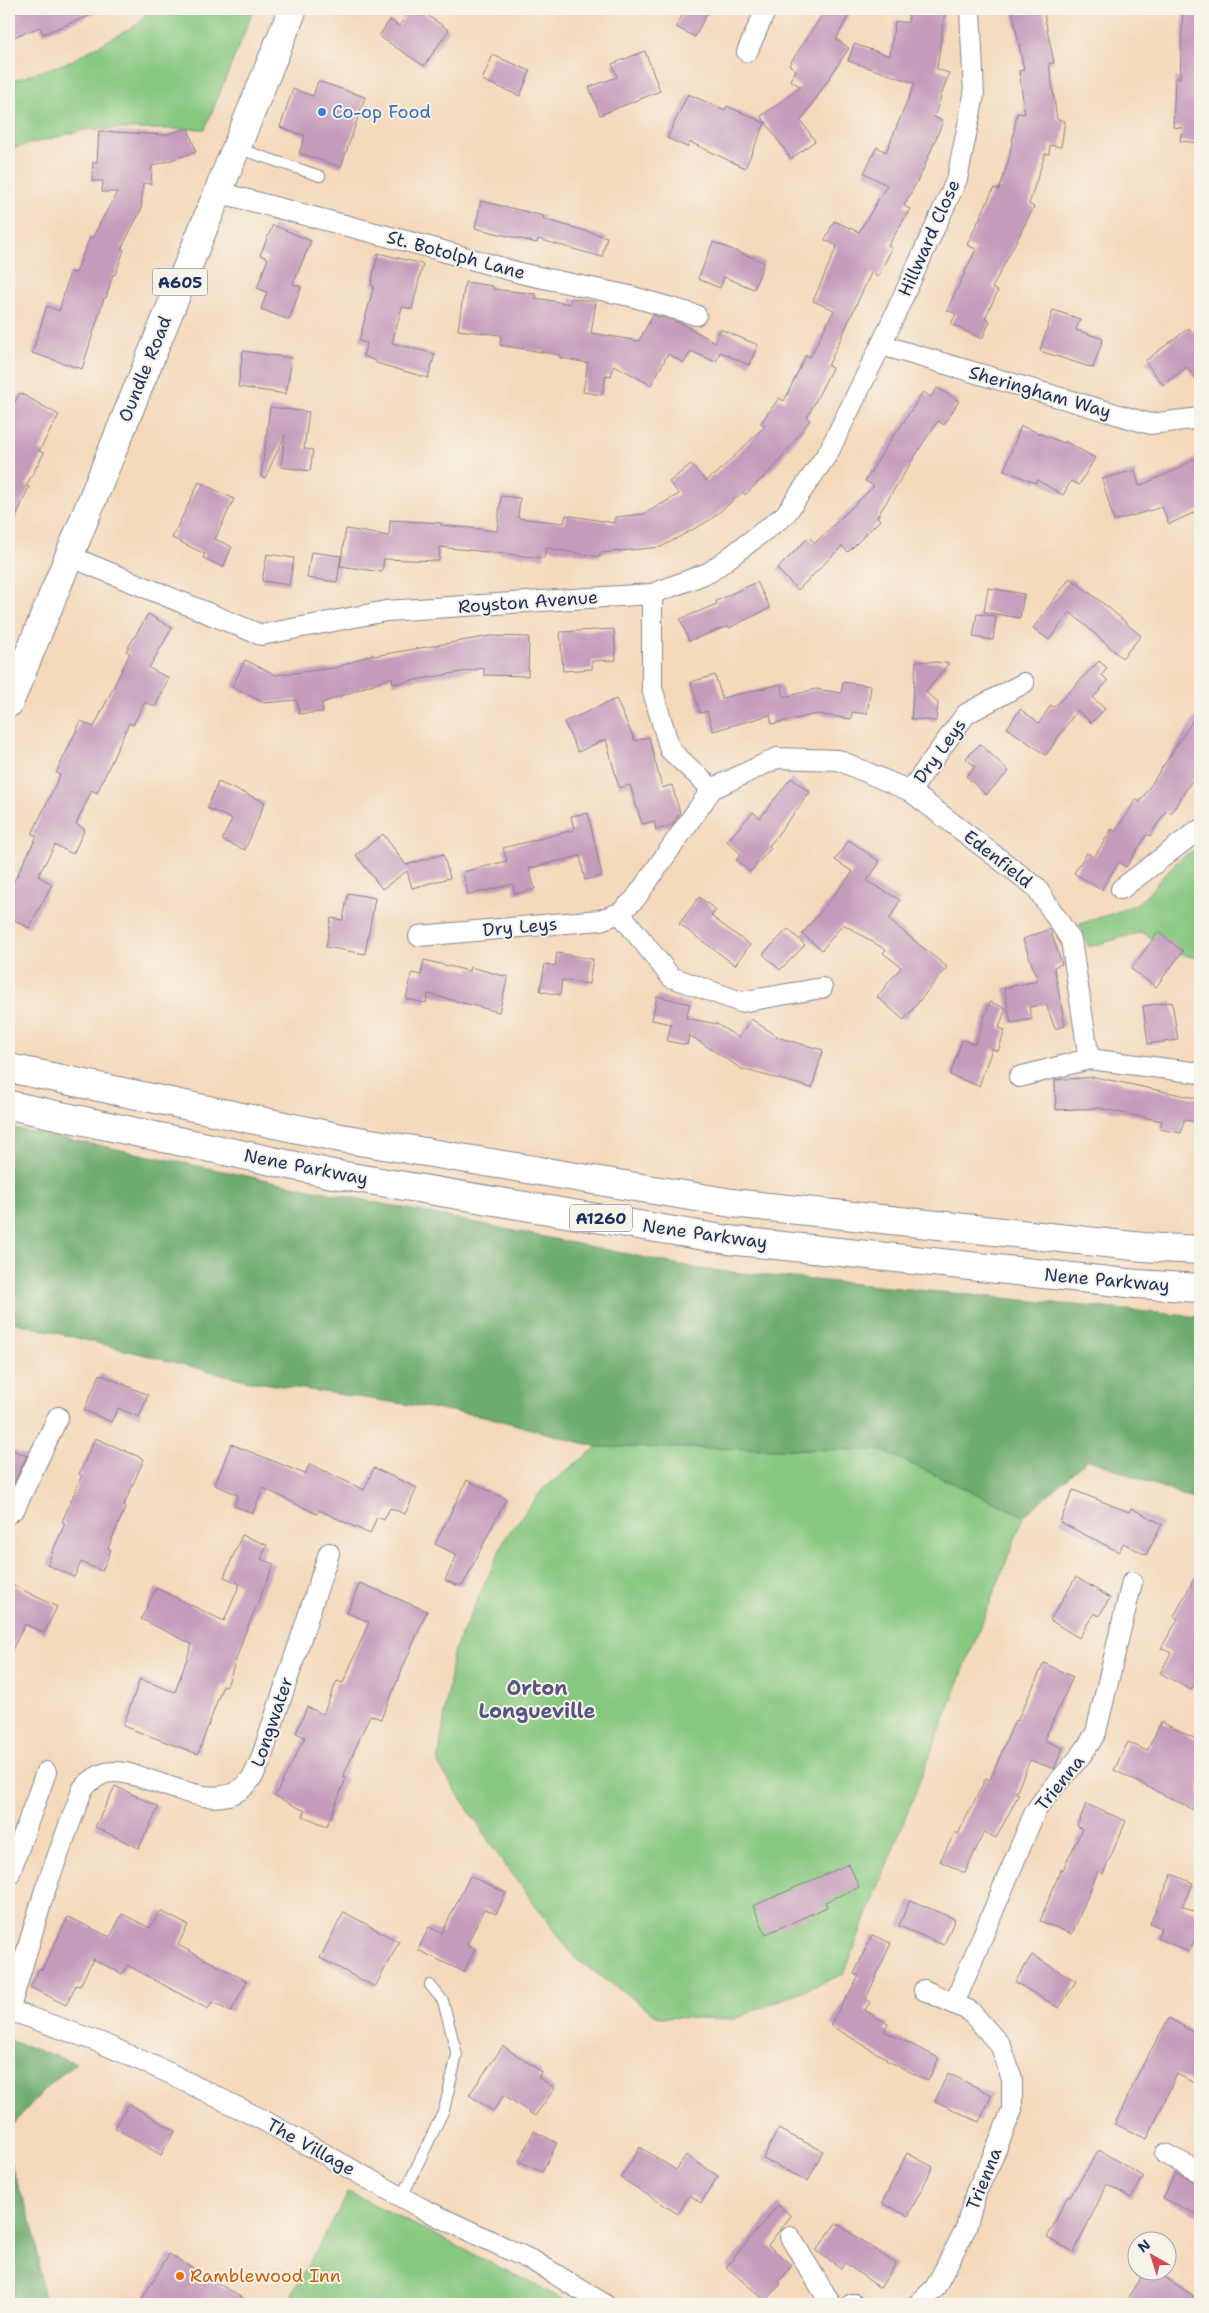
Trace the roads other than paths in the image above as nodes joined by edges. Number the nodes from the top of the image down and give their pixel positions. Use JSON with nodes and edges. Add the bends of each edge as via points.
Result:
{"nodes":[{"id":1,"x":293,"y":9,"type":"edge"},
{"id":2,"x":766,"y":9,"type":"edge"},
{"id":3,"x":970,"y":9,"type":"edge"},
{"id":4,"x":747,"y":52,"type":"dead end"},
{"id":5,"x":236,"y":148,"type":"junction"},
{"id":6,"x":320,"y":176,"type":"dead end"},
{"id":7,"x":217,"y":192,"type":"junction"},
{"id":8,"x":696,"y":315,"type":"dead end"},
{"id":9,"x":881,"y":345,"type":"junction"},
{"id":10,"x":1200,"y":418,"type":"edge"},
{"id":11,"x":69,"y":556,"type":"junction"},
{"id":12,"x":652,"y":594,"type":"junction"},
{"id":13,"x":1024,"y":683,"type":"dead end"},
{"id":14,"x":9,"y":703,"type":"edge"},
{"id":15,"x":712,"y":789,"type":"junction"},
{"id":16,"x":910,"y":791,"type":"junction"},
{"id":17,"x":1199,"y":830,"type":"edge"},
{"id":18,"x":1121,"y":889,"type":"dead end"},
{"id":19,"x":620,"y":913,"type":"junction"},
{"id":20,"x":418,"y":936,"type":"dead end"},
{"id":21,"x":822,"y":988,"type":"dead end"},
{"id":22,"x":1089,"y":1059,"type":"junction"},
{"id":23,"x":9,"y":1068,"type":"edge"},
{"id":24,"x":1200,"y":1073,"type":"edge"},
{"id":25,"x":1019,"y":1077,"type":"dead end"},
{"id":26,"x":9,"y":1105,"type":"edge"},
{"id":27,"x":1200,"y":1250,"type":"edge"},
{"id":28,"x":1200,"y":1288,"type":"edge"},
{"id":29,"x":58,"y":1417,"type":"dead end"},
{"id":30,"x":9,"y":1513,"type":"edge"},
{"id":31,"x":328,"y":1553,"type":"dead end"},
{"id":32,"x":1132,"y":1582,"type":"dead end"},
{"id":33,"x":46,"y":1772,"type":"dead end"},
{"id":34,"x":9,"y":1875,"type":"edge"},
{"id":35,"x":430,"y":1985,"type":"dead end"},
{"id":36,"x":924,"y":1990,"type":"dead end"},
{"id":37,"x":954,"y":2004,"type":"junction"},
{"id":38,"x":9,"y":2010,"type":"edge"},
{"id":39,"x":1165,"y":2154,"type":"dead end"},
{"id":40,"x":1200,"y":2172,"type":"edge"},
{"id":41,"x":402,"y":2197,"type":"junction"},
{"id":42,"x":790,"y":2237,"type":"dead end"},
{"id":43,"x":604,"y":2304,"type":"edge"},
{"id":44,"x":831,"y":2304,"type":"edge"},
{"id":45,"x":918,"y":2304,"type":"edge"}],
"edges":[{"from":1,"to":5,"type":"main road","name":"Oundle Road","number":"A605"},
{"from":2,"to":4,"type":"street"},
{"from":3,"to":9,"type":"street","name":"Hillward Close","via":[[974,95],[957,179]]},
{"from":5,"to":6,"type":"lane"},
{"from":5,"to":7,"type":"main road","name":"Oundle Road","number":"A605"},
{"from":7,"to":8,"type":"street","name":"St. Botolph Lane","via":[[524,274],[630,296]]},
{"from":7,"to":11,"type":"main road","name":"Oundle Road","number":"A605"},
{"from":9,"to":10,"type":"street","name":"Sheringham Way","via":[[1150,424]]},
{"from":9,"to":12,"type":"street","name":"Royston Avenue","via":[[828,453],[785,515],[710,572]]},
{"from":11,"to":12,"type":"street","name":"Royston Avenue","via":[[261,635],[386,611]]},
{"from":11,"to":14,"type":"main road","name":"Oundle Road","number":"A605"},
{"from":12,"to":15,"type":"street","via":[[652,688],[670,750]]},
{"from":13,"to":16,"type":"street","name":"Dry Leys","via":[[966,714]]},
{"from":15,"to":16,"type":"street","name":"Dry Leys","via":[[777,758],[838,760]]},
{"from":15,"to":19,"type":"street","name":"Dry Leys","via":[[635,899]]},
{"from":16,"to":22,"type":"street","name":"Edenfield","via":[[1036,888],[1070,940]]},
{"from":17,"to":18,"type":"street"},
{"from":19,"to":20,"type":"street","name":"Dry Leys","via":[[600,920]]},
{"from":19,"to":21,"type":"street","via":[[671,977],[741,1002]]},
{"from":22,"to":24,"type":"street"},
{"from":22,"to":25,"type":"street"},
{"from":23,"to":27,"type":"main road","name":"Nene Parkway","number":"A1260","via":[[341,1138],[723,1201]]},
{"from":26,"to":28,"type":"main road","name":"Nene Parkway","number":"A1260","via":[[333,1174],[728,1240]]},
{"from":29,"to":30,"type":"street","via":[[15,1508]]},
{"from":31,"to":38,"type":"street","name":"Longwater","via":[[260,1762],[250,1780],[235,1792],[197,1796],[127,1773],[111,1772],[93,1778],[83,1788],[45,1890]]},
{"from":32,"to":37,"type":"street","name":"Trienna","via":[[1096,1732],[1086,1751],[1047,1793],[1035,1812]]},
{"from":33,"to":34,"type":"street"},
{"from":35,"to":41,"type":"lane","via":[[443,2001],[457,2055],[444,2110]]},
{"from":36,"to":37,"type":"street","name":"Trienna"},
{"from":37,"to":45,"type":"street","name":"Trienna","via":[[970,2011],[1001,2046],[1012,2080],[1012,2110],[976,2192],[966,2228],[935,2288]]},
{"from":38,"to":41,"type":"street","name":"The Village","via":[[99,2042],[167,2072],[261,2119]]},
{"from":39,"to":40,"type":"street"},
{"from":41,"to":43,"type":"street","name":"The Village","via":[[535,2262]]},
{"from":42,"to":44,"type":"street"}]}
